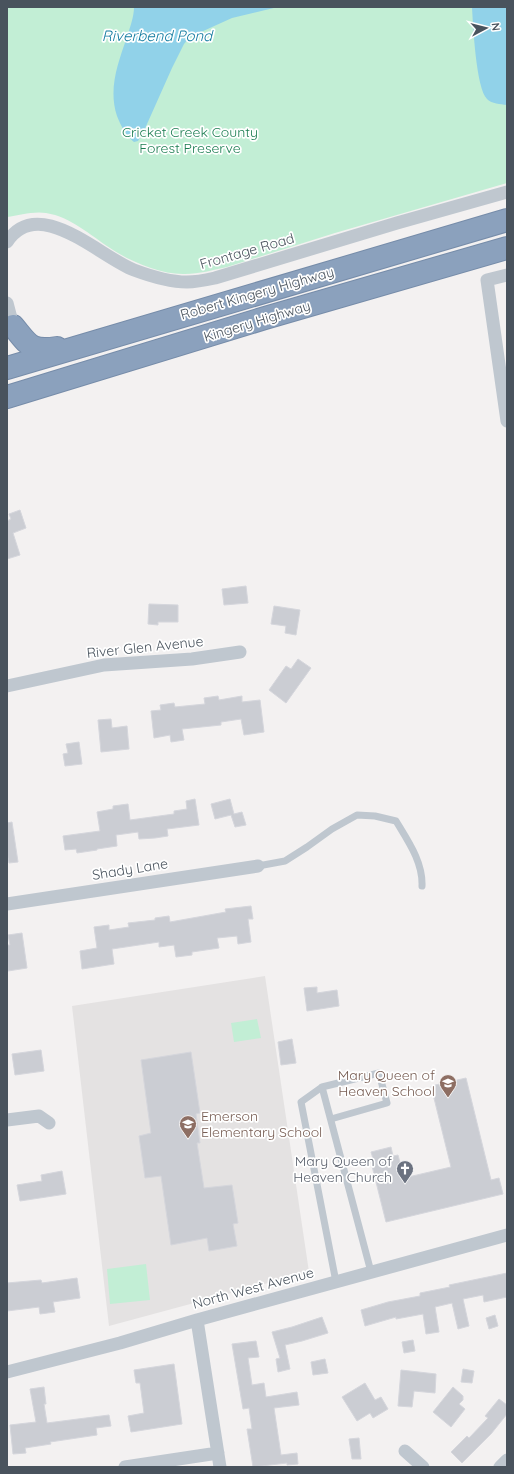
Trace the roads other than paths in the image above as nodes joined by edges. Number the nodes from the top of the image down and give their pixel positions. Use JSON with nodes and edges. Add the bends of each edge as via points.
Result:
{"nodes":[{"id":1,"x":507,"y":192,"type":"edge"},
{"id":2,"x":507,"y":220,"type":"edge"},
{"id":3,"x":7,"y":242,"type":"edge"},
{"id":4,"x":507,"y":248,"type":"edge"},
{"id":5,"x":507,"y":275,"type":"edge"},
{"id":6,"x":7,"y":303,"type":"edge"},
{"id":7,"x":10,"y":334,"type":"edge"},
{"id":8,"x":86,"y":345,"type":"junction"},
{"id":9,"x":7,"y":368,"type":"edge"},
{"id":10,"x":7,"y":397,"type":"edge"},
{"id":11,"x":507,"y":421,"type":"edge"},
{"id":12,"x":240,"y":652,"type":"dead end"},
{"id":13,"x":7,"y":686,"type":"edge"},
{"id":14,"x":258,"y":866,"type":"joint"},
{"id":15,"x":422,"y":886,"type":"dead end"},
{"id":16,"x":7,"y":904,"type":"edge"},
{"id":17,"x":322,"y":1088,"type":"junction"},
{"id":18,"x":331,"y":1119,"type":"junction"},
{"id":19,"x":7,"y":1120,"type":"edge"},
{"id":20,"x":49,"y":1123,"type":"dead end"},
{"id":21,"x":507,"y":1235,"type":"edge"},
{"id":22,"x":371,"y":1272,"type":"junction"},
{"id":23,"x":336,"y":1282,"type":"junction"},
{"id":24,"x":197,"y":1320,"type":"junction"},
{"id":25,"x":7,"y":1372,"type":"edge"},
{"id":26,"x":405,"y":1451,"type":"dead end"},
{"id":27,"x":218,"y":1453,"type":"junction"},
{"id":28,"x":507,"y":1460,"type":"edge"},
{"id":29,"x":125,"y":1467,"type":"edge"},
{"id":30,"x":220,"y":1467,"type":"edge"},
{"id":31,"x":423,"y":1467,"type":"edge"},
{"id":32,"x":500,"y":1467,"type":"edge"}],
"edges":[{"from":1,"to":3,"type":"street","name":"Frontage Road","via":[[397,222],[215,278],[193,282],[173,281],[133,270],[64,230],[52,226],[27,226]]},
{"from":2,"to":8,"type":"highway","name":"Robert Kingery Highway"},
{"from":4,"to":10,"type":"highway","name":"Kingery Highway","via":[[265,318]]},
{"from":5,"to":11,"type":"street","via":[[487,280]]},
{"from":6,"to":7,"type":"street"},
{"from":7,"to":8,"type":"highway","via":[[38,350]]},
{"from":8,"to":9,"type":"highway","name":"Robert Kingery Highway"},
{"from":12,"to":13,"type":"street","name":"River Glen Avenue","via":[[192,659],[104,665]]},
{"from":14,"to":15,"type":"lane","via":[[285,861],[332,828],[357,816],[375,816],[396,821],[422,874]]},
{"from":14,"to":16,"type":"street","name":"Shady Lane"},
{"from":17,"to":18,"type":"lane"},
{"from":17,"to":18,"type":"lane","via":[[379,1073],[387,1103]]},
{"from":17,"to":23,"type":"lane","via":[[301,1102]]},
{"from":18,"to":22,"type":"lane"},
{"from":19,"to":20,"type":"street","via":[[39,1116]]},
{"from":21,"to":22,"type":"street","name":"North West Avenue"},
{"from":22,"to":23,"type":"street","name":"North West Avenue"},
{"from":23,"to":24,"type":"street","name":"North West Avenue"},
{"from":24,"to":25,"type":"street","name":"North West Avenue"},
{"from":24,"to":27,"type":"street"},
{"from":26,"to":31,"type":"street"},
{"from":27,"to":29,"type":"street"},
{"from":27,"to":30,"type":"street"},
{"from":28,"to":32,"type":"street"}]}
